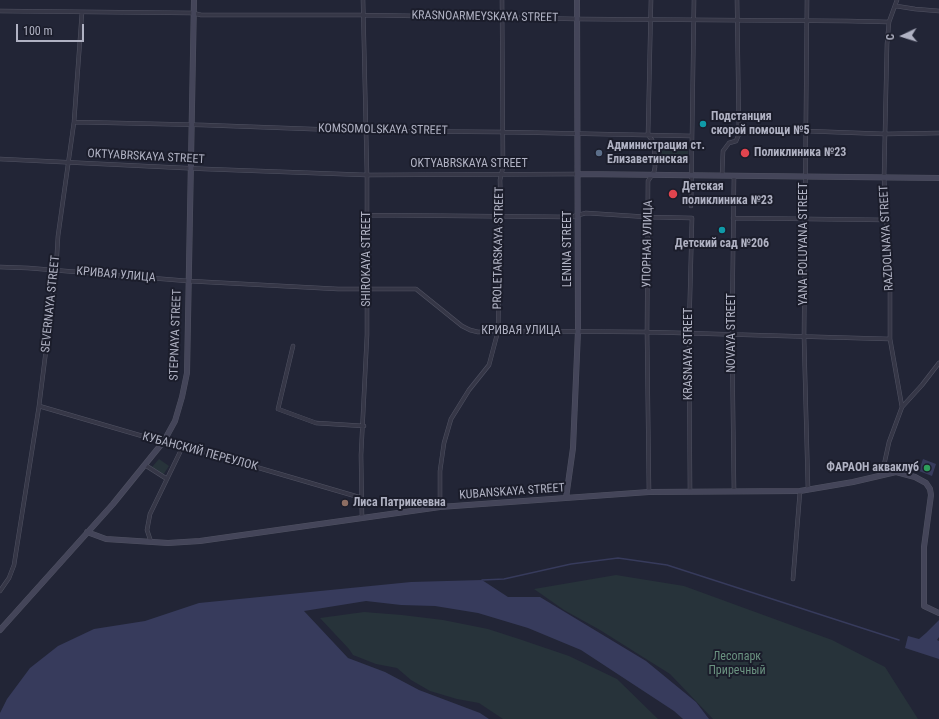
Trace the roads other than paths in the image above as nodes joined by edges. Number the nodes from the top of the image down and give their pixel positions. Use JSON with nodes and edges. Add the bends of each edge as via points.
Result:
{"nodes":[{"id":1,"x":194,"y":0,"type":"edge"},
{"id":2,"x":363,"y":0,"type":"edge"},
{"id":3,"x":502,"y":0,"type":"edge"},
{"id":4,"x":577,"y":0,"type":"edge"},
{"id":5,"x":651,"y":0,"type":"edge"},
{"id":6,"x":694,"y":0,"type":"edge"},
{"id":7,"x":737,"y":0,"type":"edge"},
{"id":8,"x":807,"y":0,"type":"edge"},
{"id":9,"x":897,"y":0,"type":"edge"},
{"id":10,"x":896,"y":6,"type":"junction"},
{"id":11,"x":0,"y":11,"type":"edge"},
{"id":12,"x":939,"y":11,"type":"edge"},
{"id":13,"x":82,"y":12,"type":"junction"},
{"id":14,"x":193,"y":13,"type":"junction"},
{"id":15,"x":364,"y":15,"type":"junction"},
{"id":16,"x":502,"y":17,"type":"junction"},
{"id":17,"x":578,"y":19,"type":"junction"},
{"id":18,"x":651,"y":19,"type":"junction"},
{"id":19,"x":694,"y":20,"type":"junction"},
{"id":20,"x":737,"y":20,"type":"junction"},
{"id":21,"x":807,"y":21,"type":"junction"},
{"id":22,"x":889,"y":22,"type":"junction"},
{"id":23,"x":74,"y":122,"type":"junction"},
{"id":24,"x":191,"y":125,"type":"junction"},
{"id":25,"x":365,"y":131,"type":"junction"},
{"id":26,"x":805,"y":131,"type":"junction"},
{"id":27,"x":502,"y":132,"type":"junction"},
{"id":28,"x":939,"y":133,"type":"edge"},
{"id":29,"x":578,"y":134,"type":"junction"},
{"id":30,"x":885,"y":134,"type":"junction"},
{"id":31,"x":648,"y":135,"type":"junction"},
{"id":32,"x":692,"y":136,"type":"junction"},
{"id":33,"x":0,"y":160,"type":"edge"},
{"id":34,"x":68,"y":163,"type":"junction"},
{"id":35,"x":191,"y":169,"type":"junction"},
{"id":36,"x":367,"y":174,"type":"junction"},
{"id":37,"x":501,"y":174,"type":"junction"},
{"id":38,"x":578,"y":174,"type":"junction"},
{"id":39,"x":691,"y":175,"type":"junction"},
{"id":40,"x":651,"y":176,"type":"junction"},
{"id":41,"x":722,"y":176,"type":"junction"},
{"id":42,"x":734,"y":176,"type":"junction"},
{"id":43,"x":805,"y":176,"type":"junction"},
{"id":44,"x":884,"y":178,"type":"junction"},
{"id":45,"x":939,"y":178,"type":"edge"},
{"id":46,"x":691,"y":206,"type":"dead end"},
{"id":47,"x":367,"y":215,"type":"junction"},
{"id":48,"x":577,"y":215,"type":"junction"},
{"id":49,"x":501,"y":217,"type":"junction"},
{"id":50,"x":648,"y":217,"type":"junction"},
{"id":51,"x":734,"y":218,"type":"junction"},
{"id":52,"x":805,"y":218,"type":"junction"},
{"id":53,"x":887,"y":220,"type":"junction"},
{"id":54,"x":0,"y":267,"type":"edge"},
{"id":55,"x":56,"y":270,"type":"junction"},
{"id":56,"x":188,"y":281,"type":"junction"},
{"id":57,"x":367,"y":289,"type":"junction"},
{"id":58,"x":498,"y":331,"type":"junction"},
{"id":59,"x":578,"y":331,"type":"junction"},
{"id":60,"x":647,"y":332,"type":"junction"},
{"id":61,"x":689,"y":333,"type":"junction"},
{"id":62,"x":732,"y":335,"type":"junction"},
{"id":63,"x":804,"y":337,"type":"junction"},
{"id":64,"x":890,"y":339,"type":"junction"},
{"id":65,"x":293,"y":346,"type":"dead end"},
{"id":66,"x":939,"y":363,"type":"edge"},
{"id":67,"x":39,"y":406,"type":"junction"},
{"id":68,"x":902,"y":406,"type":"junction"},
{"id":69,"x":364,"y":426,"type":"junction"},
{"id":70,"x":164,"y":441,"type":"junction"},
{"id":71,"x":183,"y":446,"type":"junction"},
{"id":72,"x":145,"y":465,"type":"junction"},
{"id":73,"x":884,"y":475,"type":"junction"},
{"id":74,"x":167,"y":479,"type":"junction"},
{"id":75,"x":808,"y":489,"type":"junction"},
{"id":76,"x":690,"y":490,"type":"junction"},
{"id":77,"x":734,"y":490,"type":"junction"},
{"id":78,"x":800,"y":491,"type":"junction"},
{"id":79,"x":649,"y":492,"type":"junction"},
{"id":80,"x":362,"y":498,"type":"junction"},
{"id":81,"x":566,"y":498,"type":"junction"},
{"id":82,"x":440,"y":507,"type":"junction"},
{"id":83,"x":362,"y":518,"type":"junction"},
{"id":84,"x":86,"y":532,"type":"junction"},
{"id":85,"x":151,"y":542,"type":"junction"},
{"id":86,"x":793,"y":579,"type":"dead end"},
{"id":87,"x":0,"y":591,"type":"edge"},
{"id":88,"x":939,"y":613,"type":"edge"},
{"id":89,"x":0,"y":630,"type":"edge"}],
"edges":[{"from":1,"to":14,"type":"street","name":"STEPNAYA STREET"},
{"from":2,"to":15,"type":"street","name":"SHIROKAYA STREET"},
{"from":3,"to":16,"type":"street","name":"PROLETARSKAYA STREET"},
{"from":4,"to":17,"type":"street","name":"LENINA STREET"},
{"from":5,"to":18,"type":"street","name":"УПОРНАЯ УЛИЦА"},
{"from":6,"to":19,"type":"street"},
{"from":7,"to":20,"type":"street"},
{"from":8,"to":21,"type":"street","name":"YANA POLUYANA STREET"},
{"from":9,"to":10,"type":"street","name":"RAZDOLNAYA STREET"},
{"from":10,"to":12,"type":"street"},
{"from":10,"to":22,"type":"street","name":"RAZDOLNAYA STREET"},
{"from":11,"to":13,"type":"street","name":"KRASNOARMEYSKAYA STREET"},
{"from":13,"to":14,"type":"street","name":"KRASNOARMEYSKAYA STREET"},
{"from":13,"to":23,"type":"street","name":"SEVERNAYA STREET"},
{"from":14,"to":15,"type":"street","name":"KRASNOARMEYSKAYA STREET"},
{"from":14,"to":24,"type":"street","name":"STEPNAYA STREET"},
{"from":15,"to":16,"type":"street","name":"KRASNOARMEYSKAYA STREET"},
{"from":15,"to":25,"type":"street","name":"SHIROKAYA STREET"},
{"from":16,"to":17,"type":"street","name":"KRASNOARMEYSKAYA STREET"},
{"from":16,"to":27,"type":"street","name":"PROLETARSKAYA STREET"},
{"from":17,"to":18,"type":"street","name":"KRASNOARMEYSKAYA STREET"},
{"from":17,"to":29,"type":"street","name":"LENINA STREET"},
{"from":18,"to":19,"type":"street","name":"KRASNOARMEYSKAYA STREET"},
{"from":18,"to":31,"type":"street","name":"УПОРНАЯ УЛИЦА"},
{"from":19,"to":20,"type":"street","name":"KRASNOARMEYSKAYA STREET"},
{"from":19,"to":32,"type":"street"},
{"from":20,"to":21,"type":"street","name":"KRASNOARMEYSKAYA STREET"},
{"from":20,"to":41,"type":"street","via":[[739,134],[736,141],[729,143],[723,151]]},
{"from":21,"to":22,"type":"street","name":"KRASNOARMEYSKAYA STREET"},
{"from":21,"to":26,"type":"street","name":"YANA POLUYANA STREET"},
{"from":22,"to":30,"type":"street","name":"RAZDOLNAYA STREET","via":[[886,44]]},
{"from":23,"to":24,"type":"street","name":"KOMSOMOLSKAYA STREET"},
{"from":23,"to":34,"type":"street","name":"SEVERNAYA STREET"},
{"from":24,"to":25,"type":"street","name":"KOMSOMOLSKAYA STREET"},
{"from":24,"to":35,"type":"street","name":"STEPNAYA STREET"},
{"from":25,"to":27,"type":"street","name":"KOMSOMOLSKAYA STREET"},
{"from":25,"to":36,"type":"street","name":"SHIROKAYA STREET"},
{"from":26,"to":30,"type":"street"},
{"from":26,"to":43,"type":"street","name":"YANA POLUYANA STREET"},
{"from":27,"to":29,"type":"street","name":"KOMSOMOLSKAYA STREET"},
{"from":27,"to":37,"type":"street","name":"PROLETARSKAYA STREET"},
{"from":28,"to":30,"type":"street"},
{"from":29,"to":31,"type":"street","name":"KOMSOMOLSKAYA STREET"},
{"from":29,"to":38,"type":"street","name":"LENINA STREET"},
{"from":30,"to":44,"type":"street","name":"RAZDOLNAYA STREET"},
{"from":31,"to":32,"type":"street","name":"KOMSOMOLSKAYA STREET"},
{"from":31,"to":40,"type":"street","name":"УПОРНАЯ УЛИЦА","via":[[654,146],[656,167]]},
{"from":32,"to":39,"type":"street"},
{"from":33,"to":34,"type":"street","name":"OKTYABRSKAYA STREET"},
{"from":34,"to":35,"type":"street","name":"OKTYABRSKAYA STREET"},
{"from":34,"to":55,"type":"street","name":"SEVERNAYA STREET"},
{"from":35,"to":36,"type":"street","name":"OKTYABRSKAYA STREET"},
{"from":35,"to":56,"type":"street","name":"STEPNAYA STREET"},
{"from":36,"to":37,"type":"street","name":"OKTYABRSKAYA STREET"},
{"from":36,"to":47,"type":"street","name":"SHIROKAYA STREET"},
{"from":37,"to":38,"type":"street","name":"OKTYABRSKAYA STREET"},
{"from":37,"to":49,"type":"street","name":"PROLETARSKAYA STREET"},
{"from":38,"to":40,"type":"street","name":"OKTYABRSKAYA STREET"},
{"from":38,"to":48,"type":"street","name":"LENINA STREET"},
{"from":39,"to":40,"type":"street","name":"OKTYABRSKAYA STREET"},
{"from":39,"to":41,"type":"street","name":"OKTYABRSKAYA STREET"},
{"from":39,"to":46,"type":"street"},
{"from":40,"to":50,"type":"street","name":"УПОРНАЯ УЛИЦА","via":[[648,181]]},
{"from":41,"to":42,"type":"street","name":"OKTYABRSKAYA STREET"},
{"from":42,"to":43,"type":"street","name":"OKTYABRSKAYA STREET"},
{"from":42,"to":51,"type":"street","name":"NOVAYA STREET"},
{"from":43,"to":44,"type":"street","name":"OKTYABRSKAYA STREET"},
{"from":43,"to":52,"type":"street","name":"YANA POLUYANA STREET"},
{"from":44,"to":45,"type":"street","name":"OKTYABRSKAYA STREET"},
{"from":44,"to":53,"type":"street","name":"RAZDOLNAYA STREET"},
{"from":47,"to":49,"type":"street"},
{"from":47,"to":57,"type":"street","name":"SHIROKAYA STREET"},
{"from":48,"to":49,"type":"street"},
{"from":48,"to":50,"type":"street","via":[[586,213]]},
{"from":48,"to":59,"type":"street","name":"LENINA STREET"},
{"from":49,"to":58,"type":"street","name":"PROLETARSKAYA STREET"},
{"from":50,"to":60,"type":"street","name":"УПОРНАЯ УЛИЦА"},
{"from":50,"to":61,"type":"street","name":"KRASNAYA STREET","via":[[692,218]]},
{"from":51,"to":52,"type":"street"},
{"from":51,"to":62,"type":"street","name":"NOVAYA STREET"},
{"from":52,"to":53,"type":"street"},
{"from":52,"to":63,"type":"street","name":"YANA POLUYANA STREET"},
{"from":53,"to":64,"type":"street","name":"RAZDOLNAYA STREET"},
{"from":54,"to":55,"type":"street","name":"КРИВАЯ УЛИЦА"},
{"from":55,"to":56,"type":"street","name":"КРИВАЯ УЛИЦА"},
{"from":55,"to":67,"type":"street","name":"SEVERNAYA STREET"},
{"from":56,"to":57,"type":"street","name":"КРИВАЯ УЛИЦА"},
{"from":56,"to":70,"type":"street","name":"STEPNAYA STREET","via":[[187,372],[177,415]]},
{"from":57,"to":58,"type":"street","name":"КРИВАЯ УЛИЦА","via":[[416,289],[462,326],[478,332]]},
{"from":57,"to":69,"type":"street","name":"SHIROKAYA STREET","via":[[368,335]]},
{"from":58,"to":59,"type":"street","name":"КРИВАЯ УЛИЦА"},
{"from":58,"to":82,"type":"street","name":"PROLETARSKAYA STREET","via":[[489,365],[451,419],[441,464]]},
{"from":59,"to":60,"type":"street","name":"КРИВАЯ УЛИЦА"},
{"from":59,"to":81,"type":"street","name":"LENINA STREET","via":[[573,448]]},
{"from":60,"to":61,"type":"street","name":"КРИВАЯ УЛИЦА"},
{"from":60,"to":79,"type":"street","name":"УПОРНАЯ УЛИЦА"},
{"from":61,"to":62,"type":"street","name":"КРИВАЯ УЛИЦА"},
{"from":61,"to":76,"type":"street","name":"KRASNAYA STREET"},
{"from":62,"to":63,"type":"street","name":"КРИВАЯ УЛИЦА"},
{"from":62,"to":77,"type":"street","name":"NOVAYA STREET"},
{"from":63,"to":64,"type":"street","name":"КРИВАЯ УЛИЦА"},
{"from":63,"to":75,"type":"street","name":"YANA POLUYANA STREET"},
{"from":64,"to":68,"type":"street","name":"RAZDOLNAYA STREET"},
{"from":65,"to":69,"type":"street","via":[[278,409],[316,423]]},
{"from":66,"to":68,"type":"street"},
{"from":67,"to":70,"type":"street","name":"КУБАНСКИЙ ПЕРЕУЛОК"},
{"from":67,"to":87,"type":"street","name":"SEVERNAYA STREET","via":[[14,565]]},
{"from":68,"to":73,"type":"street","via":[[889,442]]},
{"from":69,"to":80,"type":"street","name":"SHIROKAYA STREET","via":[[361,455]]},
{"from":70,"to":71,"type":"street","name":"КУБАНСКИЙ ПЕРЕУЛОК"},
{"from":70,"to":72,"type":"street","name":"STEPNAYA STREET"},
{"from":71,"to":74,"type":"street"},
{"from":71,"to":80,"type":"street","name":"КУБАНСКИЙ ПЕРЕУЛОК"},
{"from":72,"to":74,"type":"street"},
{"from":72,"to":84,"type":"street","name":"STEPNAYA STREET"},
{"from":73,"to":75,"type":"street","name":"KUBANSKAYA STREET"},
{"from":73,"to":88,"type":"street","name":"KUBANSKAYA STREET","via":[[896,472],[915,477],[926,483],[930,489],[924,547],[924,606]]},
{"from":74,"to":85,"type":"street","via":[[150,514],[147,530]]},
{"from":75,"to":78,"type":"street","name":"KUBANSKAYA STREET"},
{"from":76,"to":77,"type":"street","name":"KUBANSKAYA STREET"},
{"from":76,"to":79,"type":"street","name":"KUBANSKAYA STREET"},
{"from":77,"to":78,"type":"street","name":"KUBANSKAYA STREET"},
{"from":78,"to":86,"type":"street"},
{"from":79,"to":81,"type":"street","name":"KUBANSKAYA STREET"},
{"from":80,"to":83,"type":"street","name":"SHIROKAYA STREET"},
{"from":81,"to":82,"type":"street","name":"KUBANSKAYA STREET"},
{"from":82,"to":83,"type":"street","name":"KUBANSKAYA STREET"},
{"from":83,"to":85,"type":"street","name":"KUBANSKAYA STREET","via":[[200,541]]},
{"from":84,"to":85,"type":"street","name":"KUBANSKAYA STREET","via":[[106,539]]},
{"from":84,"to":89,"type":"street","name":"STEPNAYA STREET"}]}
